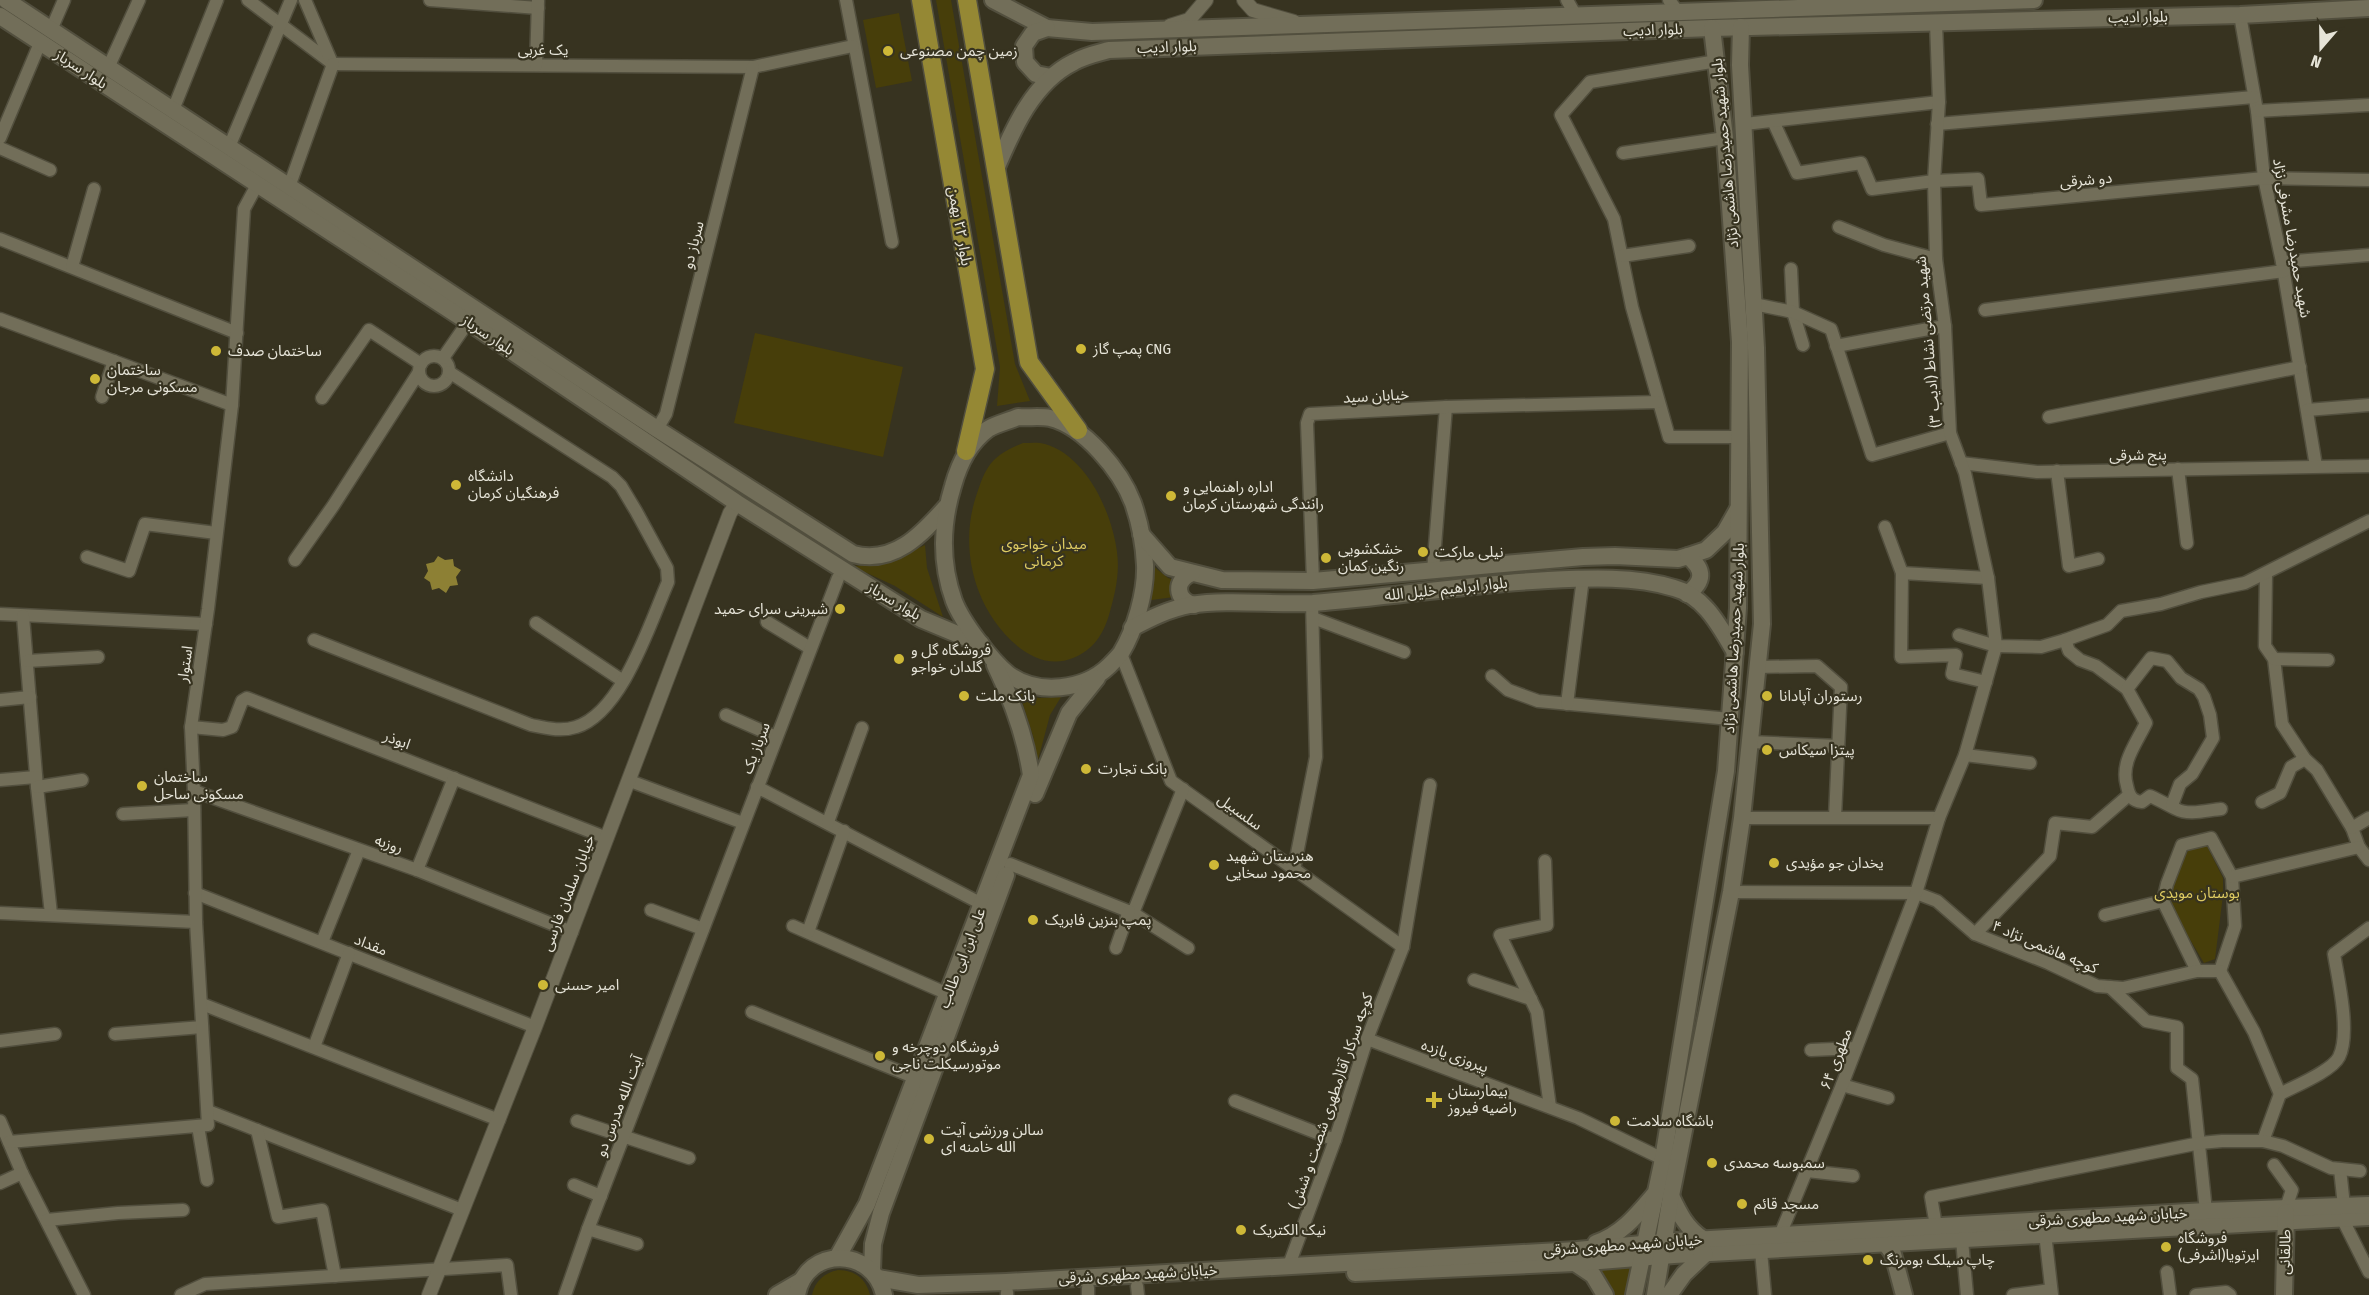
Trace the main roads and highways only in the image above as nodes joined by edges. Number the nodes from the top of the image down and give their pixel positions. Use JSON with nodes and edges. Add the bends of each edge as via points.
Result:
{"nodes":[{"id":1,"x":6,"y":0,"type":"edge"},
{"id":2,"x":921,"y":0,"type":"edge"},
{"id":3,"x":967,"y":0,"type":"edge"},
{"id":4,"x":993,"y":0,"type":"edge"},
{"id":5,"x":2034,"y":0,"type":"edge"},
{"id":6,"x":1943,"y":2,"type":"edge"},
{"id":7,"x":1741,"y":5,"type":"edge"},
{"id":8,"x":2304,"y":5,"type":"edge"},
{"id":9,"x":1674,"y":7,"type":"edge"},
{"id":10,"x":2369,"y":8,"type":"edge"},
{"id":11,"x":0,"y":16,"type":"edge"},
{"id":12,"x":1741,"y":27,"type":"junction"},
{"id":13,"x":1047,"y":28,"type":"junction"},
{"id":14,"x":1712,"y":28,"type":"junction"},
{"id":15,"x":1051,"y":77,"type":"junction"},
{"id":16,"x":996,"y":169,"type":"junction"},
{"id":17,"x":1078,"y":430,"type":"junction"},
{"id":18,"x":966,"y":451,"type":"junction"},
{"id":19,"x":946,"y":507,"type":"junction"},
{"id":20,"x":1739,"y":508,"type":"junction"},
{"id":21,"x":1141,"y":534,"type":"junction"},
{"id":22,"x":1689,"y":556,"type":"junction"},
{"id":23,"x":1192,"y":573,"type":"junction"},
{"id":24,"x":1686,"y":594,"type":"junction"},
{"id":25,"x":1194,"y":605,"type":"junction"},
{"id":26,"x":1132,"y":628,"type":"junction"},
{"id":27,"x":985,"y":648,"type":"junction"},
{"id":28,"x":1735,"y":652,"type":"junction"},
{"id":29,"x":1098,"y":676,"type":"junction"},
{"id":30,"x":1664,"y":1194,"type":"junction"},
{"id":31,"x":2369,"y":1205,"type":"edge"},
{"id":32,"x":2343,"y":1212,"type":"junction"},
{"id":33,"x":2286,"y":1215,"type":"junction"},
{"id":34,"x":2369,"y":1217,"type":"edge"},
{"id":35,"x":1886,"y":1244,"type":"junction"},
{"id":36,"x":1704,"y":1246,"type":"junction"},
{"id":37,"x":1663,"y":1249,"type":"junction"},
{"id":38,"x":1643,"y":1251,"type":"junction"},
{"id":39,"x":1576,"y":1257,"type":"junction"},
{"id":40,"x":837,"y":1258,"type":"junction"},
{"id":41,"x":875,"y":1274,"type":"junction"},
{"id":42,"x":799,"y":1288,"type":"edge"},
{"id":43,"x":1138,"y":1290,"type":"edge"},
{"id":44,"x":1088,"y":1292,"type":"edge"},
{"id":45,"x":1007,"y":1294,"type":"edge"},
{"id":46,"x":777,"y":1295,"type":"edge"},
{"id":47,"x":884,"y":1295,"type":"edge"},
{"id":48,"x":944,"y":1295,"type":"edge"},
{"id":49,"x":1605,"y":1295,"type":"edge"},
{"id":50,"x":1635,"y":1295,"type":"edge"},
{"id":51,"x":1655,"y":1295,"type":"edge"},
{"id":52,"x":1670,"y":1295,"type":"edge"},
{"id":53,"x":1894,"y":1295,"type":"edge"},
{"id":54,"x":1904,"y":1295,"type":"edge"},
{"id":55,"x":2284,"y":1295,"type":"edge"}],
"edges":[{"from":1,"to":19,"type":"main road","name":"بلوار سرباز","via":[[657,429],[858,555],[873,556],[901,549],[924,532]]},
{"from":2,"to":18,"type":"main road","name":"بلوار ۲۲ بهمن","via":[[985,369]]},
{"from":3,"to":16,"type":"main road"},
{"from":4,"to":13,"type":"main road","name":"بلوار ادیب"},
{"from":5,"to":6,"type":"main road","name":"بلوار ادیب"},
{"from":6,"to":7,"type":"main road","name":"بلوار ادیب"},
{"from":7,"to":9,"type":"main road","name":"بلوار ادیب"},
{"from":8,"to":10,"type":"main road","name":"بلوار ادیب"},
{"from":8,"to":12,"type":"main road","name":"بلوار ادیب","via":[[2240,15]]},
{"from":9,"to":13,"type":"main road","name":"بلوار ادیب","via":[[1576,16],[1092,32]]},
{"from":11,"to":27,"type":"main road","name":"بلوار سرباز","via":[[737,502],[921,619]]},
{"from":12,"to":14,"type":"main road","name":"بلوار ادیب"},
{"from":12,"to":30,"type":"main road","name":"بلوار شهید حمیدرضا هاشمی نژاد","via":[[1754,304],[1762,624],[1731,892]]},
{"from":13,"to":15,"type":"main road","via":[[1033,33],[1024,46],[1025,62],[1036,74]]},
{"from":14,"to":15,"type":"main road","name":"بلوار ادیب","via":[[1109,50],[1074,62]]},
{"from":14,"to":20,"type":"main road","name":"بلوار شهید حمیدرضا هاشمی نژاد","via":[[1725,138],[1740,342]]},
{"from":15,"to":16,"type":"main road","name":"بلوار ادیب","via":[[1012,131]]},
{"from":16,"to":17,"type":"main road","via":[[1029,362]]},
{"from":17,"to":18,"type":"main road","via":[[1049,418],[1018,417],[989,429]]},
{"from":17,"to":21,"type":"main road","via":[[1117,475],[1132,502]]},
{"from":18,"to":19,"type":"main road"},
{"from":19,"to":27,"type":"main road","via":[[942,537],[955,603]]},
{"from":20,"to":22,"type":"main road","name":"بلوار ابراهیم خلیل الله","via":[[1725,532],[1706,550]]},
{"from":20,"to":28,"type":"main road","name":"بلوار شهید حمیدرضا هاشمی نژاد"},
{"from":21,"to":23,"type":"main road","name":"بلوار ابراهیم خلیل الله","via":[[1170,567]]},
{"from":21,"to":26,"type":"main road","via":[[1145,567]]},
{"from":22,"to":23,"type":"main road","name":"بلوار ابراهیم خلیل الله","via":[[1583,557],[1313,581],[1222,580]]},
{"from":22,"to":24,"type":"main road","via":[[1698,564],[1701,576],[1696,587]]},
{"from":23,"to":25,"type":"main road","via":[[1179,582],[1178,590],[1186,603]]},
{"from":24,"to":25,"type":"main road","name":"بلوار ابراهیم خلیل الله","via":[[1676,588],[1639,582],[1583,578],[1491,583],[1312,610]]},
{"from":24,"to":28,"type":"main road","name":"بلوار ابراهیم خلیل الله","via":[[1700,601]]},
{"from":25,"to":26,"type":"main road","name":"بلوار ابراهیم خلیل الله","via":[[1164,612]]},
{"from":26,"to":29,"type":"main road","via":[[1121,654]]},
{"from":27,"to":29,"type":"main road","via":[[1009,675],[1038,687],[1069,687]]},
{"from":27,"to":40,"type":"main road","name":"علی ابن ابی طالب","via":[[1012,700],[1031,775],[867,1204]]},
{"from":28,"to":30,"type":"main road","name":"بلوار شهید حمیدرضا هاشمی نژاد","via":[[1726,771],[1663,1159]]},
{"from":29,"to":41,"type":"main road","name":"علی ابن ابی طالب","via":[[1069,713],[1045,767],[881,1213],[873,1244]]},
{"from":30,"to":36,"type":"main road"},
{"from":30,"to":37,"type":"main road","name":"بلوار شهید حمیدرضا هاشمی نژاد"},
{"from":30,"to":38,"type":"main road","name":"بلوار شهید حمیدرضا هاشمی نژاد"},
{"from":30,"to":39,"type":"main road","via":[[1610,1238]]},
{"from":31,"to":32,"type":"main road","name":"خیابان شهید مطهری شرقی"},
{"from":32,"to":33,"type":"main road","name":"خیابان شهید مطهری شرقی"},
{"from":32,"to":34,"type":"main road","name":"خیابان شهید مطهری شرقی"},
{"from":33,"to":35,"type":"main road","name":"خیابان شهید مطهری شرقی"},
{"from":33,"to":36,"type":"main road","name":"خیابان شهید مطهری شرقی","via":[[2206,1212],[1780,1234]]},
{"from":33,"to":55,"type":"main road","name":"طالقانی"},
{"from":35,"to":36,"type":"main road","name":"خیابان شهید مطهری شرقی","via":[[1761,1251]]},
{"from":35,"to":53,"type":"main road","via":[[1883,1255]]},
{"from":35,"to":54,"type":"main road","via":[[1893,1254]]},
{"from":36,"to":37,"type":"main road","name":"خیابان شهید مطهری شرقی"},
{"from":36,"to":52,"type":"main road"},
{"from":37,"to":38,"type":"main road","name":"خیابان شهید مطهری شرقی"},
{"from":37,"to":51,"type":"main road","name":"بلوار شهید حمیدرضا هاشمی نژاد"},
{"from":38,"to":39,"type":"main road","name":"خیابان شهید مطهری شرقی"},
{"from":38,"to":50,"type":"main road","name":"بلوار شهید حمیدرضا هاشمی نژاد"},
{"from":39,"to":41,"type":"main road","name":"خیابان شهید مطهری شرقی","via":[[1289,1265],[918,1285]]},
{"from":39,"to":43,"type":"main road","name":"خیابان شهید مطهری شرقی"},
{"from":39,"to":49,"type":"main road"},
{"from":40,"to":41,"type":"main road","name":"خیابان شهید مطهری شرقی","via":[[855,1261]]},
{"from":40,"to":42,"type":"main road","via":[[820,1263],[806,1274]]},
{"from":41,"to":47,"type":"main road"},
{"from":42,"to":46,"type":"main road"},
{"from":43,"to":44,"type":"main road","name":"خیابان شهید مطهری شرقی"},
{"from":44,"to":45,"type":"main road","name":"خیابان شهید مطهری شرقی"},
{"from":45,"to":48,"type":"main road","name":"خیابان شهید مطهری شرقی"}]}
